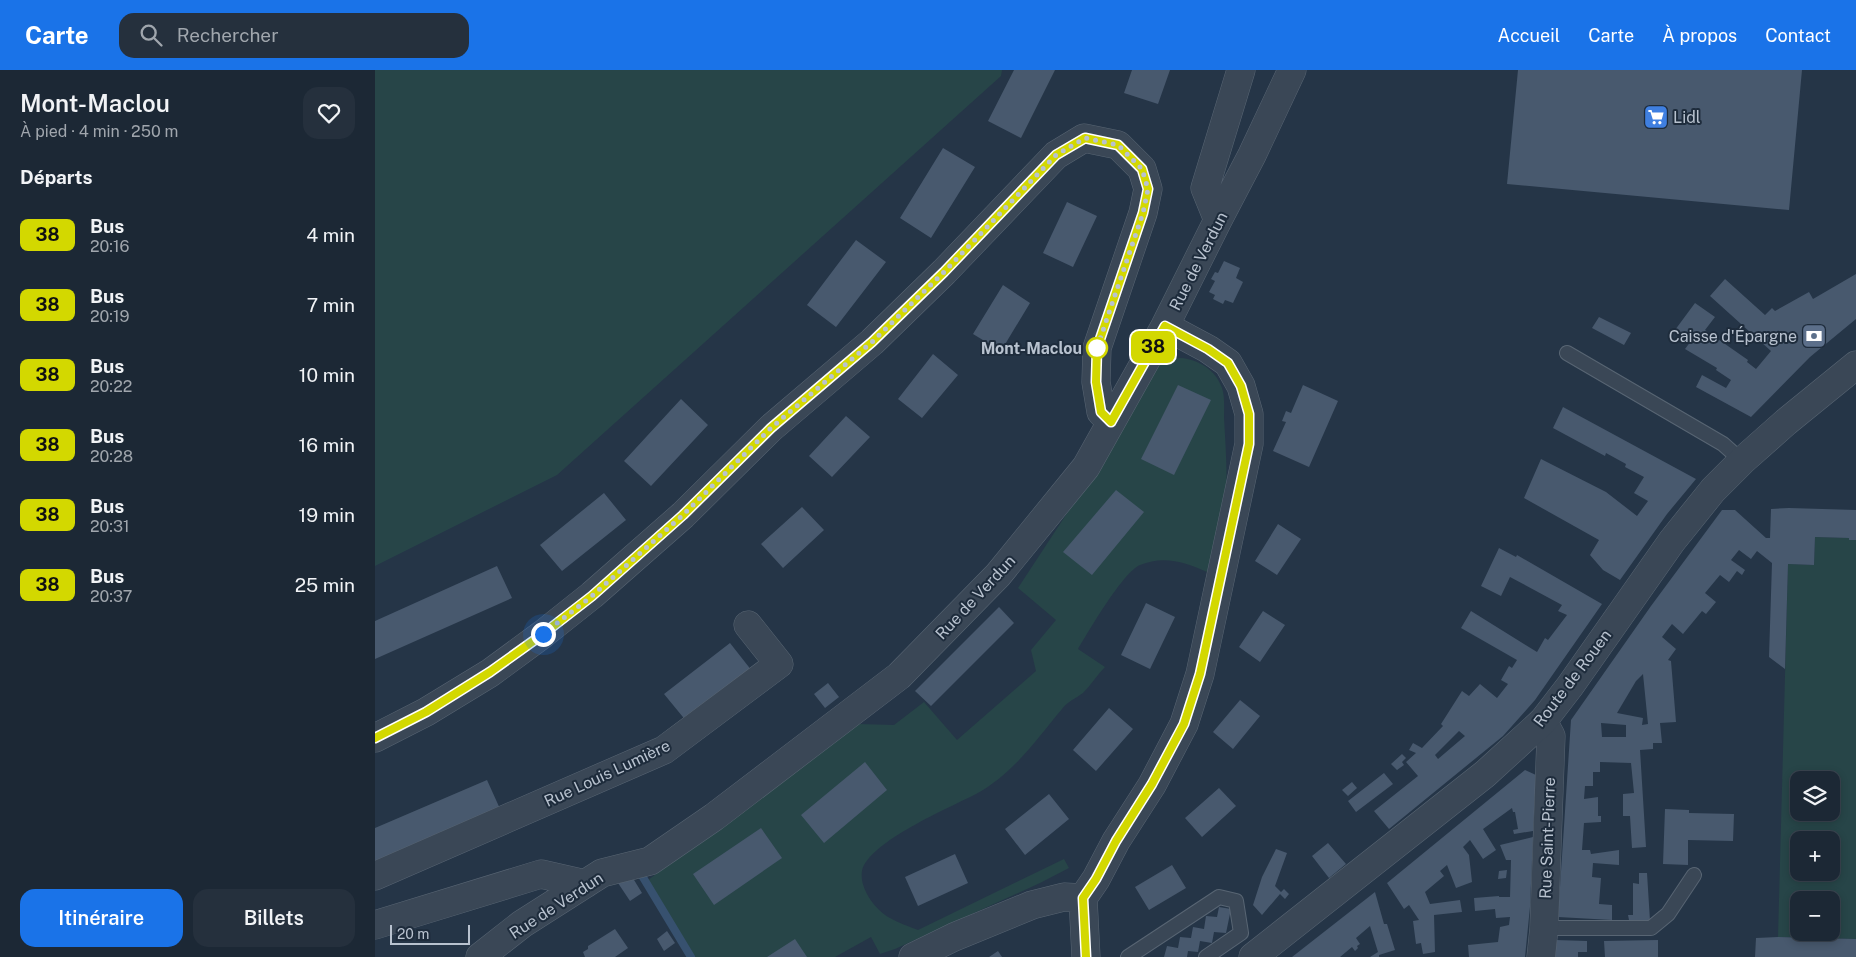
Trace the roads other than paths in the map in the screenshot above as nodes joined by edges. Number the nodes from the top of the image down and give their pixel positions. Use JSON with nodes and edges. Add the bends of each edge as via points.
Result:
{"nodes":[{"id":1,"x":1241,"y":70,"type":"edge"},
{"id":2,"x":1292,"y":70,"type":"edge"},
{"id":3,"x":1218,"y":220,"type":"junction"},
{"id":4,"x":1165,"y":326,"type":"junction"},
{"id":5,"x":1567,"y":353,"type":"dead end"},
{"id":6,"x":1856,"y":366,"type":"edge"},
{"id":7,"x":1111,"y":422,"type":"junction"},
{"id":8,"x":1742,"y":461,"type":"junction"},
{"id":9,"x":747,"y":625,"type":"dead end"},
{"id":10,"x":1543,"y":721,"type":"junction"},
{"id":11,"x":375,"y":738,"type":"edge"},
{"id":12,"x":1694,"y":875,"type":"dead end"},
{"id":13,"x":375,"y":876,"type":"edge"},
{"id":14,"x":585,"y":884,"type":"junction"},
{"id":15,"x":1083,"y":898,"type":"junction"},
{"id":16,"x":375,"y":925,"type":"edge"},
{"id":17,"x":1544,"y":928,"type":"junction"},
{"id":18,"x":480,"y":957,"type":"edge"},
{"id":19,"x":913,"y":957,"type":"edge"},
{"id":20,"x":1086,"y":957,"type":"edge"},
{"id":21,"x":1128,"y":957,"type":"edge"},
{"id":22,"x":1206,"y":957,"type":"edge"},
{"id":23,"x":1253,"y":957,"type":"edge"},
{"id":24,"x":1541,"y":957,"type":"edge"}],
"edges":[{"from":1,"to":3,"type":"street","via":[[1205,188]]},
{"from":2,"to":3,"type":"street","name":"Rue de Verdun"},
{"from":3,"to":4,"type":"street","name":"Rue de Verdun"},
{"from":4,"to":7,"type":"street","name":"Rue de Verdun"},
{"from":4,"to":15,"type":"street","via":[[1228,363],[1241,386],[1249,414],[1249,444],[1200,674],[1184,724]]},
{"from":5,"to":8,"type":"lane","via":[[1723,444]]},
{"from":6,"to":8,"type":"street","name":"Route de Rouen"},
{"from":7,"to":11,"type":"street","via":[[1101,412],[1096,382],[1097,348],[1143,213],[1148,189],[1142,169],[1118,145],[1085,138],[1056,155],[872,342],[771,428],[683,515],[592,596],[490,672],[426,712]]},
{"from":7,"to":14,"type":"street","name":"Rue de Verdun","via":[[1085,467],[998,575],[899,676],[714,817],[650,861],[602,872]]},
{"from":8,"to":10,"type":"street","name":"Route de Rouen","via":[[1691,516]]},
{"from":9,"to":13,"type":"street","name":"Rue Louis Lumière","via":[[779,664],[664,750]]},
{"from":10,"to":17,"type":"street","name":"Rue Saint-Pierre","via":[[1551,736]]},
{"from":10,"to":23,"type":"street","name":"Route de Rouen","via":[[1485,774]]},
{"from":12,"to":17,"type":"lane","via":[[1668,914],[1651,928]]},
{"from":14,"to":16,"type":"street","via":[[541,874]]},
{"from":14,"to":18,"type":"street","name":"Rue de Verdun","via":[[522,924]]},
{"from":15,"to":19,"type":"street","via":[[1064,897],[1032,905]]},
{"from":15,"to":20,"type":"street"},
{"from":17,"to":24,"type":"street","name":"Rue Saint-Pierre"},
{"from":21,"to":22,"type":"lane","via":[[1219,897],[1236,901],[1241,933]]}]}
